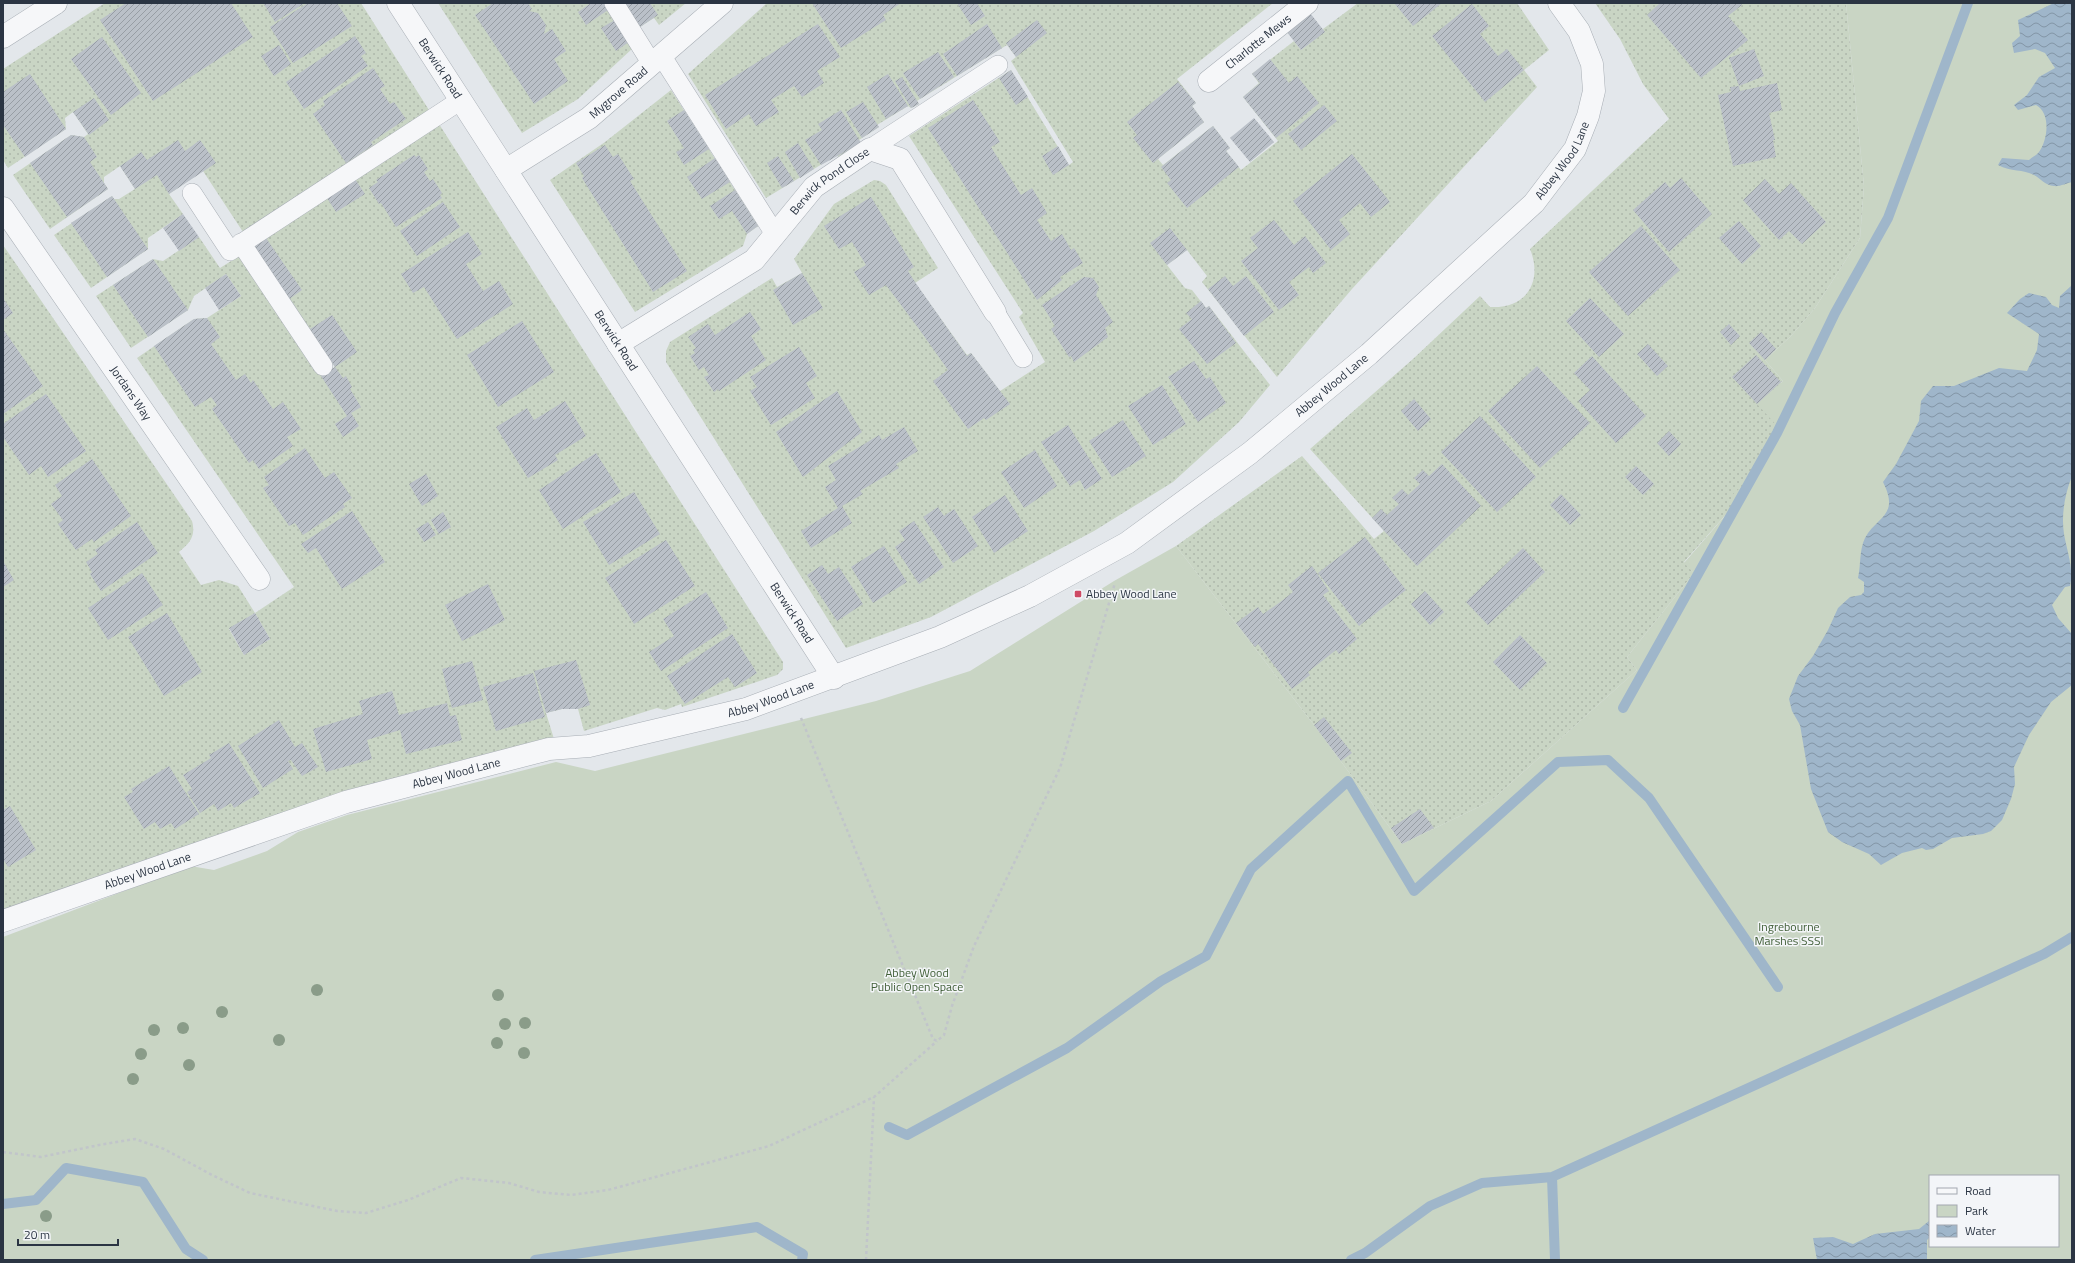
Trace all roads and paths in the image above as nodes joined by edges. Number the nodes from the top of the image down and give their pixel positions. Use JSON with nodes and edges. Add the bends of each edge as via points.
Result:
{"nodes":[{"id":1,"x":56,"y":3,"type":"edge"},
{"id":2,"x":398,"y":3,"type":"edge"},
{"id":3,"x":614,"y":3,"type":"edge"},
{"id":4,"x":722,"y":3,"type":"edge"},
{"id":5,"x":1307,"y":3,"type":"edge"},
{"id":6,"x":1559,"y":3,"type":"edge"},
{"id":7,"x":3,"y":37,"type":"edge"},
{"id":8,"x":657,"y":59,"type":"junction"},
{"id":9,"x":998,"y":65,"type":"dead end"},
{"id":10,"x":1209,"y":81,"type":"dead end"},
{"id":11,"x":461,"y":100,"type":"junction"},
{"id":12,"x":870,"y":149,"type":"junction"},
{"id":13,"x":506,"y":170,"type":"junction"},
{"id":14,"x":192,"y":193,"type":"dead end"},
{"id":15,"x":3,"y":208,"type":"edge"},
{"id":16,"x":775,"y":234,"type":"junction"},
{"id":17,"x":241,"y":244,"type":"junction"},
{"id":18,"x":995,"y":312,"type":"joint"},
{"id":19,"x":618,"y":344,"type":"junction"},
{"id":20,"x":1023,"y":358,"type":"dead end"},
{"id":21,"x":323,"y":366,"type":"dead end"},
{"id":22,"x":1127,"y":543,"type":"junction"},
{"id":23,"x":259,"y":579,"type":"dead end"},
{"id":24,"x":834,"y":678,"type":"junction"},
{"id":25,"x":790,"y":692,"type":"junction"},
{"id":26,"x":3,"y":921,"type":"edge"},
{"id":27,"x":938,"y":1041,"type":"junction"},
{"id":28,"x":874,"y":1097,"type":"junction"},
{"id":29,"x":3,"y":1152,"type":"edge"},
{"id":30,"x":866,"y":1260,"type":"edge"}],
"edges":[{"from":1,"to":7,"type":"street"},
{"from":2,"to":11,"type":"street","name":"Berwick Road"},
{"from":3,"to":8,"type":"lane"},
{"from":4,"to":8,"type":"street","name":"Mygrove Road"},
{"from":5,"to":10,"type":"street","name":"Charlotte Mews"},
{"from":6,"to":22,"type":"street","name":"Abbey Wood Lane","via":[[1578,30],[1592,64],[1594,91],[1588,116],[1575,149],[1534,203],[1369,354],[1256,448]]},
{"from":8,"to":13,"type":"street","name":"Mygrove Road","via":[[589,118]]},
{"from":8,"to":16,"type":"lane"},
{"from":9,"to":12,"type":"lane"},
{"from":11,"to":13,"type":"street","name":"Berwick Road"},
{"from":11,"to":17,"type":"lane"},
{"from":12,"to":16,"type":"street","name":"Berwick Pond Close","via":[[814,186]]},
{"from":12,"to":18,"type":"street","name":"Berwick Pond Close","via":[[900,159]]},
{"from":13,"to":19,"type":"street","name":"Berwick Road"},
{"from":14,"to":17,"type":"lane","via":[[230,251]]},
{"from":15,"to":23,"type":"street","name":"Jordans Way"},
{"from":16,"to":19,"type":"street","name":"Berwick Pond Close","via":[[754,260]]},
{"from":17,"to":21,"type":"lane"},
{"from":18,"to":20,"type":"lane","name":"Berwick Pond Close"},
{"from":19,"to":24,"type":"street","name":"Berwick Road"},
{"from":22,"to":24,"type":"street","name":"Abbey Wood Lane","via":[[1002,609],[940,637]]},
{"from":22,"to":27,"type":"path","via":[[1060,768],[974,946],[944,1035]]},
{"from":24,"to":25,"type":"street","name":"Abbey Wood Lane"},
{"from":25,"to":26,"type":"street","name":"Abbey Wood Lane","via":[[746,709],[589,746],[549,749],[346,802]]},
{"from":25,"to":27,"type":"path","via":[[933,1039]]},
{"from":27,"to":28,"type":"path"},
{"from":28,"to":29,"type":"path","via":[[769,1146],[608,1190],[571,1196],[461,1178],[408,1200],[366,1213],[330,1210],[250,1193],[164,1149],[135,1139],[41,1157]]},
{"from":28,"to":30,"type":"path"}]}
